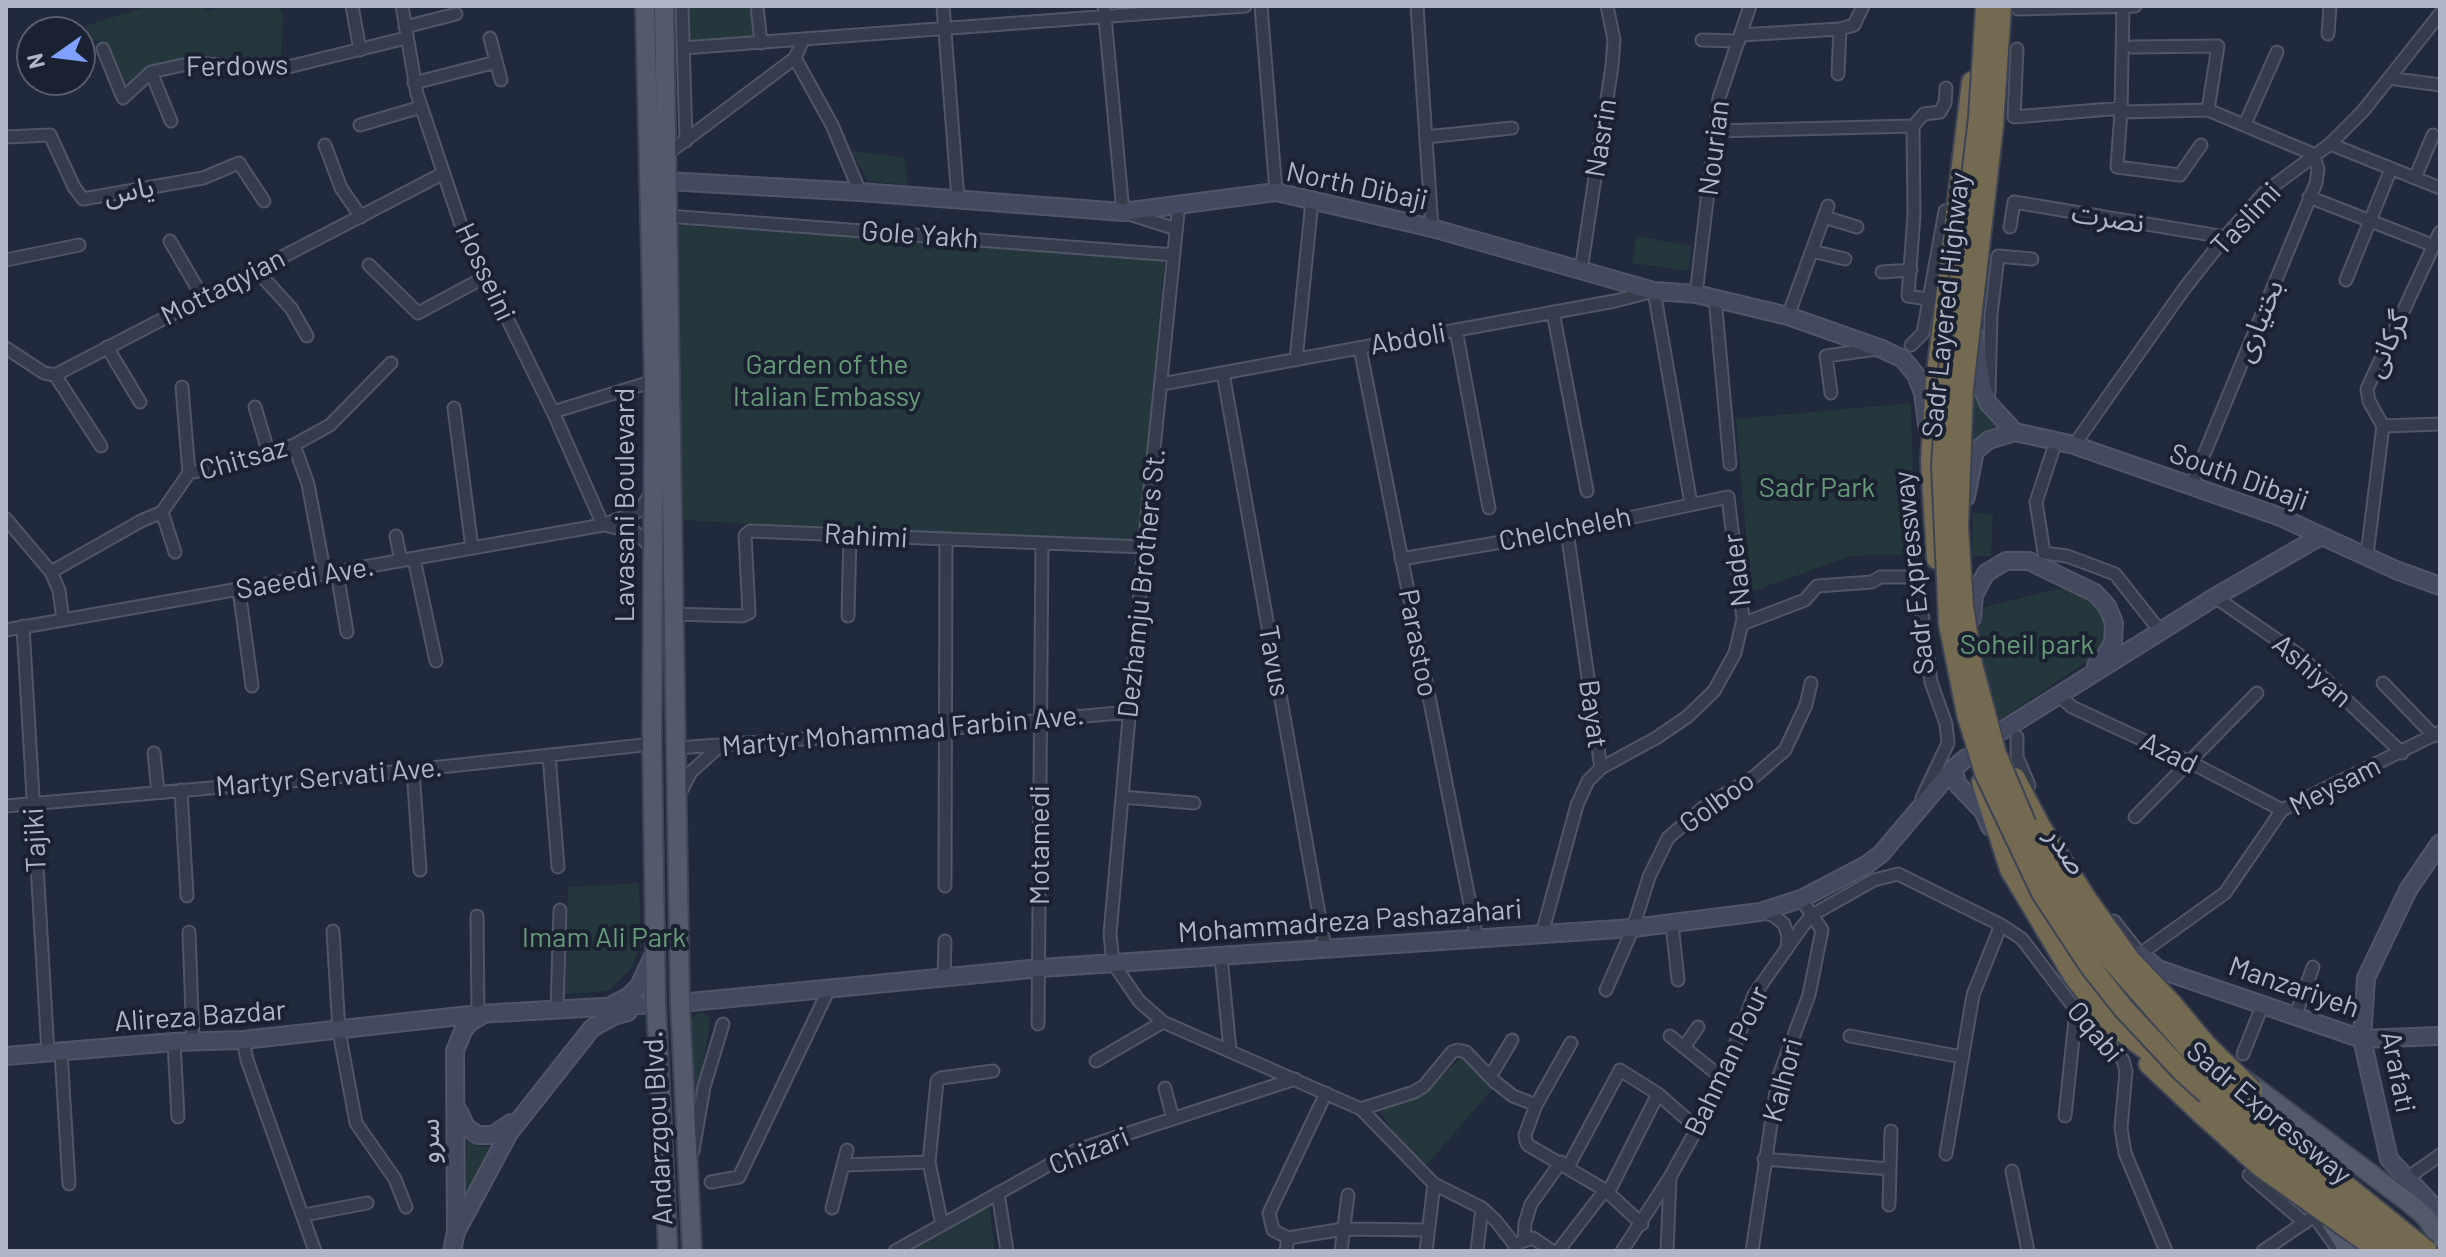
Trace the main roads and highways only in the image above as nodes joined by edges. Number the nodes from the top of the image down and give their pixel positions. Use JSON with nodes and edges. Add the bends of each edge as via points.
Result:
{"nodes":[{"id":1,"x":645,"y":6,"type":"edge"},
{"id":2,"x":664,"y":6,"type":"edge"},
{"id":3,"x":1977,"y":6,"type":"edge"},
{"id":4,"x":1986,"y":6,"type":"edge"},
{"id":5,"x":2007,"y":7,"type":"edge"},
{"id":6,"x":667,"y":181,"type":"junction"},
{"id":7,"x":1973,"y":320,"type":"junction"},
{"id":8,"x":2015,"y":432,"type":"junction"},
{"id":9,"x":1931,"y":461,"type":"junction"},
{"id":10,"x":1961,"y":526,"type":"junction"},
{"id":11,"x":2321,"y":536,"type":"junction"},
{"id":12,"x":2440,"y":586,"type":"edge"},
{"id":13,"x":1972,"y":644,"type":"junction"},
{"id":14,"x":2058,"y":695,"type":"junction"},
{"id":15,"x":2002,"y":736,"type":"junction"},
{"id":16,"x":1966,"y":759,"type":"junction"},
{"id":17,"x":2440,"y":843,"type":"edge"},
{"id":18,"x":679,"y":948,"type":"junction"},
{"id":19,"x":655,"y":949,"type":"junction"},
{"id":20,"x":2140,"y":954,"type":"road end"},
{"id":21,"x":2143,"y":993,"type":"junction"},
{"id":22,"x":680,"y":1003,"type":"junction"},
{"id":23,"x":656,"y":1004,"type":"junction"},
{"id":24,"x":609,"y":1006,"type":"junction"},
{"id":25,"x":577,"y":1008,"type":"junction"},
{"id":26,"x":482,"y":1014,"type":"junction"},
{"id":27,"x":2111,"y":1024,"type":"junction"},
{"id":28,"x":396,"y":1025,"type":"junction"},
{"id":29,"x":592,"y":1028,"type":"junction"},
{"id":30,"x":2440,"y":1036,"type":"edge"},
{"id":31,"x":2362,"y":1039,"type":"junction"},
{"id":32,"x":455,"y":1051,"type":"junction"},
{"id":33,"x":6,"y":1056,"type":"edge"},
{"id":34,"x":544,"y":1088,"type":"junction"},
{"id":35,"x":456,"y":1095,"type":"junction"},
{"id":36,"x":2285,"y":1164,"type":"junction"},
{"id":37,"x":2440,"y":1213,"type":"edge"},
{"id":38,"x":456,"y":1232,"type":"junction"},
{"id":39,"x":2440,"y":1238,"type":"edge"},
{"id":40,"x":2400,"y":1245,"type":"edge"},
{"id":41,"x":452,"y":1251,"type":"edge"},
{"id":42,"x":670,"y":1251,"type":"edge"},
{"id":43,"x":690,"y":1251,"type":"edge"},
{"id":44,"x":2349,"y":1251,"type":"edge"},
{"id":45,"x":2380,"y":1251,"type":"edge"},
{"id":46,"x":2429,"y":1251,"type":"edge"}],
"edges":[{"from":1,"to":19,"type":"main road","name":"Lavasani Boulevard","via":[[654,381]]},
{"from":2,"to":6,"type":"main road","name":"Lavasani Boulevard"},
{"from":3,"to":9,"type":"highway","name":"Sadr Expressway"},
{"from":4,"to":40,"type":"highway","name":"Sadr Layered Highway","bridge":true,"via":[[1942,465],[1949,624],[1985,773],[2042,893],[2124,1009],[2253,1135]]},
{"from":5,"to":7,"type":"highway","name":"Sadr Expressway"},
{"from":5,"to":40,"type":"highway","name":"Sadr Layered Highway","bridge":true,"via":[[1963,388],[1958,526],[1972,664],[1996,754],[2037,851],[2105,953],[2195,1055]]},
{"from":6,"to":9,"type":"main road","name":"North Dibaji","via":[[1123,212],[1276,192],[1432,228],[1654,291],[1696,294],[1788,316],[1882,349],[1903,359],[1916,375]]},
{"from":6,"to":18,"type":"main road","name":"Lavasani Boulevard"},
{"from":7,"to":8,"type":"main road","via":[[1982,387],[1988,403]]},
{"from":7,"to":10,"type":"highway","name":"Sadr Expressway","via":[[1965,388]]},
{"from":8,"to":10,"type":"main road","via":[[1975,451]]},
{"from":8,"to":11,"type":"main road","name":"South Dibaji","via":[[2074,445]]},
{"from":9,"to":16,"type":"highway","name":"Sadr Expressway","via":[[1940,609]]},
{"from":10,"to":13,"type":"highway","name":"Sadr Expressway"},
{"from":11,"to":12,"type":"main road","name":"South Dibaji"},
{"from":11,"to":14,"type":"main road"},
{"from":13,"to":14,"type":"main road","via":[[1974,595],[1982,577],[1997,565],[2029,561],[2095,593],[2114,623],[2113,643],[2104,658]]},
{"from":13,"to":15,"type":"highway","name":"Sadr Expressway","via":[[1978,678]]},
{"from":14,"to":15,"type":"main road"},
{"from":15,"to":21,"type":"highway","name":"Sadr Expressway","via":[[2042,848],[2107,952]]},
{"from":15,"to":40,"type":"highway","bridge":true,"via":[[2041,828],[2130,960],[2275,1112],[2389,1210]]},
{"from":16,"to":22,"type":"main road","name":"Mohammadreza Pashazahari","via":[[1881,854],[1801,899],[1760,912],[1633,928],[1041,968]]},
{"from":16,"to":27,"type":"highway","name":"Sadr Expressway","via":[[2010,869],[2073,975]]},
{"from":17,"to":31,"type":"main road","name":"Arafati","via":[[2408,890],[2366,978]]},
{"from":18,"to":19,"type":"main road","via":[[665,955]]},
{"from":18,"to":22,"type":"main road","name":"Lavasani Boulevard"},
{"from":19,"to":23,"type":"main road","name":"Lavasani Boulevard"},
{"from":19,"to":24,"type":"main road","via":[[639,986]]},
{"from":20,"to":31,"type":"main road","name":"Manzariyeh","via":[[2158,969]]},
{"from":21,"to":39,"type":"main road","via":[[2193,1040],[2407,1201]]},
{"from":21,"to":46,"type":"highway","name":"Sadr Expressway","via":[[2268,1119]]},
{"from":22,"to":23,"type":"main road"},
{"from":22,"to":43,"type":"main road","name":"Andarzgou Blvd."},
{"from":23,"to":24,"type":"main road","name":"Alireza Bazdar"},
{"from":23,"to":29,"type":"main road"},
{"from":23,"to":42,"type":"main road","name":"Andarzgou Blvd."},
{"from":24,"to":25,"type":"main road","name":"Alireza Bazdar"},
{"from":25,"to":26,"type":"main road","name":"Alireza Bazdar"},
{"from":25,"to":29,"type":"main road","via":[[591,1015]]},
{"from":26,"to":28,"type":"main road","name":"Alireza Bazdar"},
{"from":26,"to":32,"type":"main road","via":[[463,1031]]},
{"from":27,"to":36,"type":"highway","name":"Sadr Expressway","via":[[2180,1074]]},
{"from":27,"to":45,"type":"highway","bridge":true,"via":[[2260,1166]]},
{"from":28,"to":32,"type":"main road","name":"Alireza Bazdar","via":[[433,1024]]},
{"from":28,"to":33,"type":"main road","name":"Alireza Bazdar"},
{"from":29,"to":34,"type":"main road"},
{"from":30,"to":31,"type":"main road","name":"Manzariyeh"},
{"from":31,"to":37,"type":"main road","name":"Arafati","via":[[2389,1159]]},
{"from":32,"to":35,"type":"main road","name":"سرو"},
{"from":34,"to":35,"type":"main road","via":[[506,1128],[485,1136],[466,1127]]},
{"from":34,"to":38,"type":"main road","via":[[509,1133]]},
{"from":35,"to":38,"type":"main road","name":"سرو"},
{"from":36,"to":40,"type":"highway","name":"Sadr Expressway"},
{"from":36,"to":44,"type":"main road","via":[[2316,1199]]},
{"from":38,"to":41,"type":"main road"},
{"from":40,"to":46,"type":"highway","name":"Sadr Layered Highway","bridge":true},
{"from":42,"to":43,"type":"main road"}]}
